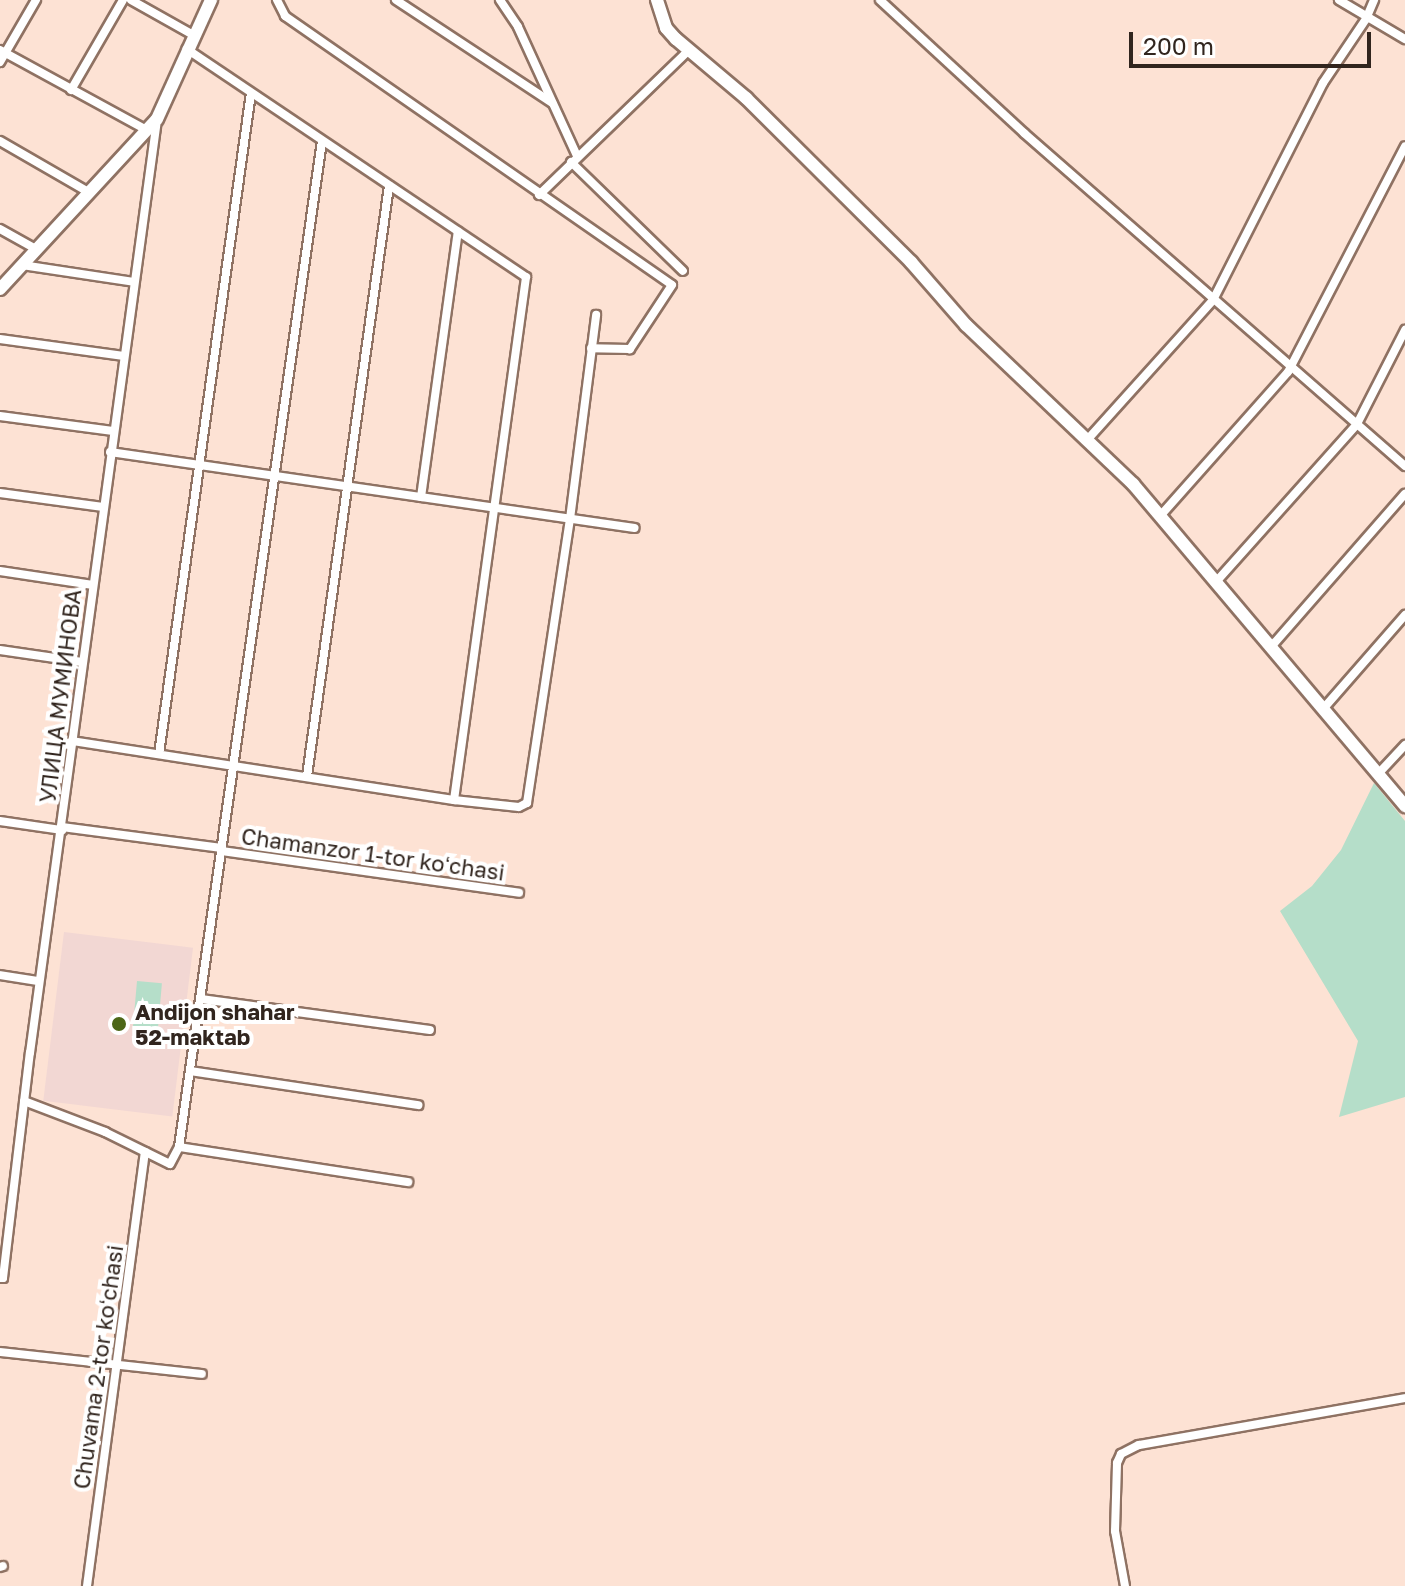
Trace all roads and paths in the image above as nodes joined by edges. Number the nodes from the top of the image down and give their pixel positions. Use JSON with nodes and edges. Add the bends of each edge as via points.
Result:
{"nodes":[{"id":1,"x":36,"y":0,"type":"edge"},
{"id":2,"x":123,"y":0,"type":"edge"},
{"id":3,"x":131,"y":0,"type":"edge"},
{"id":4,"x":211,"y":0,"type":"edge"},
{"id":5,"x":277,"y":0,"type":"edge"},
{"id":6,"x":396,"y":0,"type":"edge"},
{"id":7,"x":500,"y":0,"type":"edge"},
{"id":8,"x":657,"y":0,"type":"edge"},
{"id":9,"x":880,"y":0,"type":"edge"},
{"id":10,"x":1339,"y":0,"type":"edge"},
{"id":11,"x":1374,"y":0,"type":"edge"},
{"id":12,"x":1366,"y":19,"type":"junction"},
{"id":13,"x":193,"y":35,"type":"junction"},
{"id":14,"x":1405,"y":39,"type":"edge"},
{"id":15,"x":186,"y":49,"type":"junction"},
{"id":16,"x":688,"y":51,"type":"junction"},
{"id":17,"x":2,"y":55,"type":"edge"},
{"id":18,"x":71,"y":90,"type":"junction"},
{"id":19,"x":251,"y":93,"type":"junction"},
{"id":20,"x":552,"y":103,"type":"junction"},
{"id":21,"x":157,"y":119,"type":"junction"},
{"id":22,"x":147,"y":130,"type":"junction"},
{"id":23,"x":0,"y":141,"type":"edge"},
{"id":24,"x":322,"y":141,"type":"junction"},
{"id":25,"x":1405,"y":146,"type":"edge"},
{"id":26,"x":574,"y":159,"type":"junction"},
{"id":27,"x":389,"y":186,"type":"junction"},
{"id":28,"x":90,"y":193,"type":"junction"},
{"id":29,"x":539,"y":195,"type":"junction"},
{"id":30,"x":0,"y":229,"type":"edge"},
{"id":31,"x":458,"y":232,"type":"junction"},
{"id":32,"x":36,"y":249,"type":"junction"},
{"id":33,"x":22,"y":265,"type":"junction"},
{"id":34,"x":683,"y":271,"type":"dead end"},
{"id":35,"x":134,"y":282,"type":"junction"},
{"id":36,"x":0,"y":289,"type":"edge"},
{"id":37,"x":1213,"y":300,"type":"junction"},
{"id":38,"x":596,"y":315,"type":"dead end"},
{"id":39,"x":1405,"y":330,"type":"edge"},
{"id":40,"x":0,"y":339,"type":"edge"},
{"id":41,"x":591,"y":348,"type":"junction"},
{"id":42,"x":124,"y":356,"type":"junction"},
{"id":43,"x":1290,"y":365,"type":"junction"},
{"id":44,"x":0,"y":416,"type":"edge"},
{"id":45,"x":1357,"y":424,"type":"junction"},
{"id":46,"x":113,"y":431,"type":"junction"},
{"id":47,"x":1088,"y":439,"type":"junction"},
{"id":48,"x":110,"y":452,"type":"junction"},
{"id":49,"x":199,"y":466,"type":"junction"},
{"id":50,"x":1405,"y":466,"type":"edge"},
{"id":51,"x":273,"y":476,"type":"junction"},
{"id":52,"x":347,"y":486,"type":"junction"},
{"id":53,"x":0,"y":493,"type":"edge"},
{"id":54,"x":1405,"y":494,"type":"edge"},
{"id":55,"x":421,"y":497,"type":"junction"},
{"id":56,"x":103,"y":507,"type":"junction"},
{"id":57,"x":496,"y":509,"type":"junction"},
{"id":58,"x":1161,"y":515,"type":"junction"},
{"id":59,"x":570,"y":519,"type":"junction"},
{"id":60,"x":635,"y":528,"type":"dead end"},
{"id":61,"x":0,"y":571,"type":"edge"},
{"id":62,"x":1214,"y":584,"type":"junction"},
{"id":63,"x":93,"y":585,"type":"junction"},
{"id":64,"x":1405,"y":615,"type":"edge"},
{"id":65,"x":1270,"y":648,"type":"junction"},
{"id":66,"x":0,"y":650,"type":"edge"},
{"id":67,"x":82,"y":662,"type":"junction"},
{"id":68,"x":1323,"y":709,"type":"junction"},
{"id":69,"x":72,"y":741,"type":"junction"},
{"id":70,"x":1405,"y":745,"type":"edge"},
{"id":71,"x":159,"y":754,"type":"junction"},
{"id":72,"x":232,"y":765,"type":"junction"},
{"id":73,"x":1378,"y":774,"type":"junction"},
{"id":74,"x":307,"y":776,"type":"junction"},
{"id":75,"x":454,"y":800,"type":"junction"},
{"id":76,"x":1405,"y":806,"type":"edge"},
{"id":77,"x":0,"y":821,"type":"edge"},
{"id":78,"x":62,"y":828,"type":"junction"},
{"id":79,"x":222,"y":849,"type":"junction"},
{"id":80,"x":519,"y":893,"type":"dead end"},
{"id":81,"x":0,"y":975,"type":"edge"},
{"id":82,"x":39,"y":981,"type":"junction"},
{"id":83,"x":201,"y":999,"type":"junction"},
{"id":84,"x":430,"y":1030,"type":"dead end"},
{"id":85,"x":190,"y":1071,"type":"junction"},
{"id":86,"x":24,"y":1101,"type":"junction"},
{"id":87,"x":418,"y":1105,"type":"dead end"},
{"id":88,"x":179,"y":1147,"type":"junction"},
{"id":89,"x":145,"y":1152,"type":"junction"},
{"id":90,"x":408,"y":1182,"type":"dead end"},
{"id":91,"x":1,"y":1278,"type":"edge"},
{"id":92,"x":0,"y":1352,"type":"edge"},
{"id":93,"x":116,"y":1364,"type":"junction"},
{"id":94,"x":202,"y":1374,"type":"dead end"},
{"id":95,"x":1405,"y":1398,"type":"edge"},
{"id":96,"x":87,"y":1586,"type":"edge"},
{"id":97,"x":1125,"y":1586,"type":"edge"}],
"edges":[{"from":1,"to":17,"type":"street"},
{"from":2,"to":18,"type":"street"},
{"from":3,"to":13,"type":"street"},
{"from":4,"to":13,"type":"street"},
{"from":5,"to":29,"type":"street","via":[[285,16]]},
{"from":6,"to":20,"type":"street"},
{"from":7,"to":20,"type":"street"},
{"from":8,"to":16,"type":"street","via":[[666,28]]},
{"from":9,"to":37,"type":"street"},
{"from":10,"to":12,"type":"street"},
{"from":11,"to":12,"type":"street"},
{"from":12,"to":14,"type":"street"},
{"from":12,"to":37,"type":"street","via":[[1323,83]]},
{"from":13,"to":15,"type":"street"},
{"from":15,"to":19,"type":"street"},
{"from":15,"to":21,"type":"street"},
{"from":16,"to":26,"type":"street"},
{"from":16,"to":47,"type":"street","via":[[737,90],[911,262],[984,344]]},
{"from":17,"to":18,"type":"street"},
{"from":18,"to":22,"type":"street"},
{"from":19,"to":24,"type":"street"},
{"from":19,"to":49,"type":"street"},
{"from":20,"to":26,"type":"street"},
{"from":21,"to":22,"type":"street"},
{"from":21,"to":35,"type":"street","name":"УЛИЦА МУМИНОВА"},
{"from":22,"to":28,"type":"street"},
{"from":23,"to":28,"type":"street"},
{"from":24,"to":27,"type":"street"},
{"from":24,"to":51,"type":"street"},
{"from":25,"to":43,"type":"street"},
{"from":26,"to":29,"type":"street"},
{"from":26,"to":34,"type":"street"},
{"from":27,"to":31,"type":"street"},
{"from":27,"to":52,"type":"street"},
{"from":28,"to":32,"type":"street"},
{"from":29,"to":41,"type":"street","via":[[672,285],[630,349]]},
{"from":30,"to":32,"type":"street"},
{"from":31,"to":55,"type":"street"},
{"from":31,"to":57,"type":"street","via":[[526,277]]},
{"from":32,"to":33,"type":"street"},
{"from":33,"to":35,"type":"street"},
{"from":33,"to":36,"type":"street"},
{"from":35,"to":42,"type":"street","name":"УЛИЦА МУМИНОВА"},
{"from":37,"to":43,"type":"street"},
{"from":37,"to":47,"type":"street"},
{"from":38,"to":41,"type":"street"},
{"from":39,"to":45,"type":"street"},
{"from":40,"to":42,"type":"street"},
{"from":41,"to":59,"type":"street"},
{"from":42,"to":46,"type":"street","name":"УЛИЦА МУМИНОВА"},
{"from":43,"to":45,"type":"street"},
{"from":43,"to":58,"type":"street"},
{"from":44,"to":46,"type":"street"},
{"from":45,"to":50,"type":"street"},
{"from":45,"to":62,"type":"street"},
{"from":46,"to":48,"type":"street","name":"УЛИЦА МУМИНОВА"},
{"from":47,"to":58,"type":"street"},
{"from":48,"to":49,"type":"street"},
{"from":48,"to":56,"type":"street","name":"УЛИЦА МУМИНОВА"},
{"from":49,"to":51,"type":"street"},
{"from":49,"to":71,"type":"street"},
{"from":51,"to":52,"type":"street"},
{"from":51,"to":72,"type":"street"},
{"from":52,"to":55,"type":"street"},
{"from":52,"to":74,"type":"street"},
{"from":53,"to":56,"type":"street"},
{"from":54,"to":65,"type":"street"},
{"from":55,"to":57,"type":"street"},
{"from":56,"to":63,"type":"street","name":"УЛИЦА МУМИНОВА"},
{"from":57,"to":59,"type":"street"},
{"from":57,"to":75,"type":"street"},
{"from":58,"to":62,"type":"street"},
{"from":59,"to":60,"type":"street"},
{"from":59,"to":75,"type":"street","via":[[527,803],[519,807]]},
{"from":61,"to":63,"type":"street"},
{"from":62,"to":65,"type":"street"},
{"from":63,"to":67,"type":"street","name":"УЛИЦА МУМИНОВА"},
{"from":64,"to":68,"type":"street"},
{"from":65,"to":68,"type":"street"},
{"from":66,"to":67,"type":"street"},
{"from":67,"to":69,"type":"street","name":"УЛИЦА МУМИНОВА"},
{"from":68,"to":73,"type":"street"},
{"from":69,"to":71,"type":"street"},
{"from":69,"to":78,"type":"street","name":"УЛИЦА МУМИНОВА"},
{"from":70,"to":73,"type":"street"},
{"from":71,"to":72,"type":"street"},
{"from":72,"to":74,"type":"street"},
{"from":72,"to":79,"type":"street"},
{"from":73,"to":76,"type":"street"},
{"from":74,"to":75,"type":"street"},
{"from":77,"to":78,"type":"street","name":"Chamanzor 1-tor koʻchasi"},
{"from":78,"to":79,"type":"street","name":"Chamanzor 1-tor koʻchasi"},
{"from":78,"to":82,"type":"street","name":"УЛИЦА МУМИНОВА"},
{"from":79,"to":80,"type":"street","name":"Chamanzor 1-tor koʻchasi"},
{"from":79,"to":83,"type":"street"},
{"from":81,"to":82,"type":"street"},
{"from":82,"to":86,"type":"street","name":"УЛИЦА МУМИНОВА"},
{"from":83,"to":84,"type":"street"},
{"from":83,"to":85,"type":"street"},
{"from":85,"to":87,"type":"street"},
{"from":85,"to":88,"type":"street"},
{"from":86,"to":89,"type":"street"},
{"from":86,"to":91,"type":"street","name":"УЛИЦА МУМИНОВА"},
{"from":88,"to":89,"type":"street","via":[[170,1164]]},
{"from":88,"to":90,"type":"street"},
{"from":89,"to":93,"type":"street","name":"Chuvama 2-tor koʻchasi"},
{"from":92,"to":93,"type":"street"},
{"from":93,"to":94,"type":"street"},
{"from":93,"to":96,"type":"street","name":"Chuvama 2-tor koʻchasi"},
{"from":95,"to":97,"type":"street","via":[[1139,1445],[1121,1454],[1115,1531]]}]}
